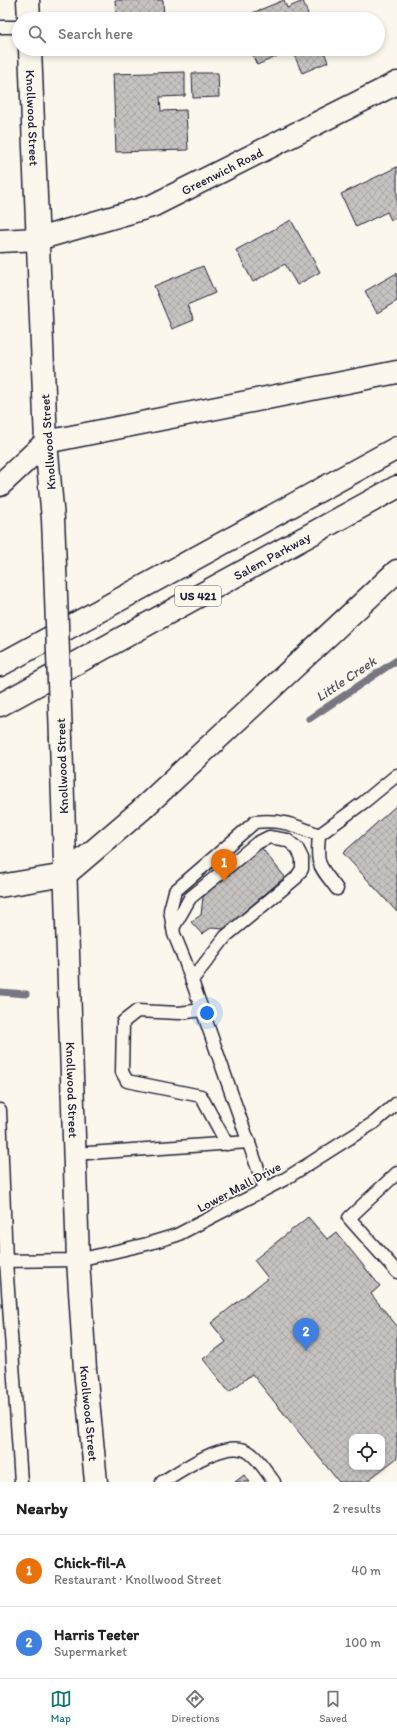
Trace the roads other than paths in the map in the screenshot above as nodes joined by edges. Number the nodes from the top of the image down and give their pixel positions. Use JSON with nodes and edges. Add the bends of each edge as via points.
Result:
{"nodes":[{"id":1,"x":28,"y":0,"type":"edge"},
{"id":2,"x":29,"y":12,"type":"edge"},
{"id":3,"x":12,"y":26,"type":"edge"},
{"id":4,"x":0,"y":27,"type":"edge"},
{"id":5,"x":30,"y":56,"type":"edge"},
{"id":6,"x":397,"y":83,"type":"edge"},
{"id":7,"x":38,"y":240,"type":"junction"},
{"id":8,"x":0,"y":241,"type":"edge"},
{"id":9,"x":397,"y":372,"type":"edge"},
{"id":10,"x":46,"y":442,"type":"junction"},
{"id":11,"x":397,"y":448,"type":"edge"},
{"id":12,"x":0,"y":485,"type":"edge"},
{"id":13,"x":397,"y":488,"type":"edge"},
{"id":14,"x":397,"y":571,"type":"edge"},
{"id":15,"x":0,"y":665,"type":"edge"},
{"id":16,"x":0,"y":705,"type":"edge"},
{"id":17,"x":397,"y":775,"type":"edge"},
{"id":18,"x":319,"y":835,"type":"junction"},
{"id":19,"x":66,"y":875,"type":"junction"},
{"id":20,"x":0,"y":886,"type":"edge"},
{"id":21,"x":337,"y":889,"type":"dead end"},
{"id":22,"x":173,"y":928,"type":"junction"},
{"id":23,"x":192,"y":980,"type":"junction"},
{"id":24,"x":202,"y":1010,"type":"junction"},
{"id":25,"x":397,"y":1103,"type":"edge"},
{"id":26,"x":0,"y":1110,"type":"edge"},
{"id":27,"x":249,"y":1142,"type":"junction"},
{"id":28,"x":227,"y":1144,"type":"junction"},
{"id":29,"x":74,"y":1154,"type":"junction"},
{"id":30,"x":397,"y":1173,"type":"edge"},
{"id":31,"x":265,"y":1189,"type":"junction"},
{"id":32,"x":78,"y":1260,"type":"junction"},
{"id":33,"x":3,"y":1261,"type":"edge"},
{"id":34,"x":395,"y":1265,"type":"edge"},
{"id":35,"x":21,"y":1482,"type":"edge"},
{"id":36,"x":90,"y":1482,"type":"edge"},
{"id":37,"x":96,"y":1482,"type":"edge"},
{"id":38,"x":162,"y":1482,"type":"edge"},
{"id":39,"x":274,"y":1482,"type":"edge"}],
"edges":[{"from":1,"to":2,"type":"main road"},
{"from":3,"to":4,"type":"lane"},
{"from":5,"to":7,"type":"main road","name":"Knollwood Street"},
{"from":6,"to":7,"type":"main road","name":"Greenwich Road","via":[[152,206]]},
{"from":7,"to":8,"type":"main road","name":"Greenwich Road"},
{"from":7,"to":10,"type":"main road","name":"Knollwood Street"},
{"from":9,"to":10,"type":"main road"},
{"from":10,"to":12,"type":"main road"},
{"from":10,"to":19,"type":"main road","name":"Knollwood Street","bridge":true,"via":[[53,519]]},
{"from":11,"to":15,"type":"main road","number":"US 421"},
{"from":13,"to":16,"type":"main road","name":"Salem Parkway","number":"US 421"},
{"from":14,"to":19,"type":"main road","via":[[140,811]]},
{"from":17,"to":18,"type":"lane"},
{"from":18,"to":21,"type":"lane","via":[[319,866]]},
{"from":18,"to":22,"type":"lane","via":[[293,824],[271,820],[255,822],[174,891],[170,910]]},
{"from":19,"to":20,"type":"main road"},
{"from":19,"to":29,"type":"main road","name":"Knollwood Street"},
{"from":22,"to":23,"type":"lane"},
{"from":22,"to":23,"type":"lane","via":[[190,898],[257,843],[269,837],[287,840],[297,848],[302,858],[302,869],[296,878],[226,936]]},
{"from":23,"to":24,"type":"lane"},
{"from":24,"to":27,"type":"lane"},
{"from":24,"to":28,"type":"lane","via":[[179,1013],[137,1011],[123,1022],[122,1072],[128,1081],[201,1096]]},
{"from":25,"to":31,"type":"lane","name":"Lower Mall Drive","via":[[375,1122]]},
{"from":26,"to":33,"type":"lane"},
{"from":27,"to":28,"type":"lane"},
{"from":27,"to":31,"type":"lane"},
{"from":28,"to":29,"type":"lane"},
{"from":29,"to":32,"type":"main road","name":"Knollwood Street"},
{"from":30,"to":34,"type":"lane","via":[[349,1218]]},
{"from":31,"to":32,"type":"lane","name":"Lower Mall Drive","via":[[177,1235]]},
{"from":32,"to":33,"type":"lane","name":"Lower Mall Drive"},
{"from":32,"to":37,"type":"main road","name":"Knollwood Street"},
{"from":33,"to":35,"type":"lane"},
{"from":36,"to":37,"type":"lane"},
{"from":38,"to":39,"type":"lane","via":[[203,1458],[235,1448],[250,1452]]}]}
